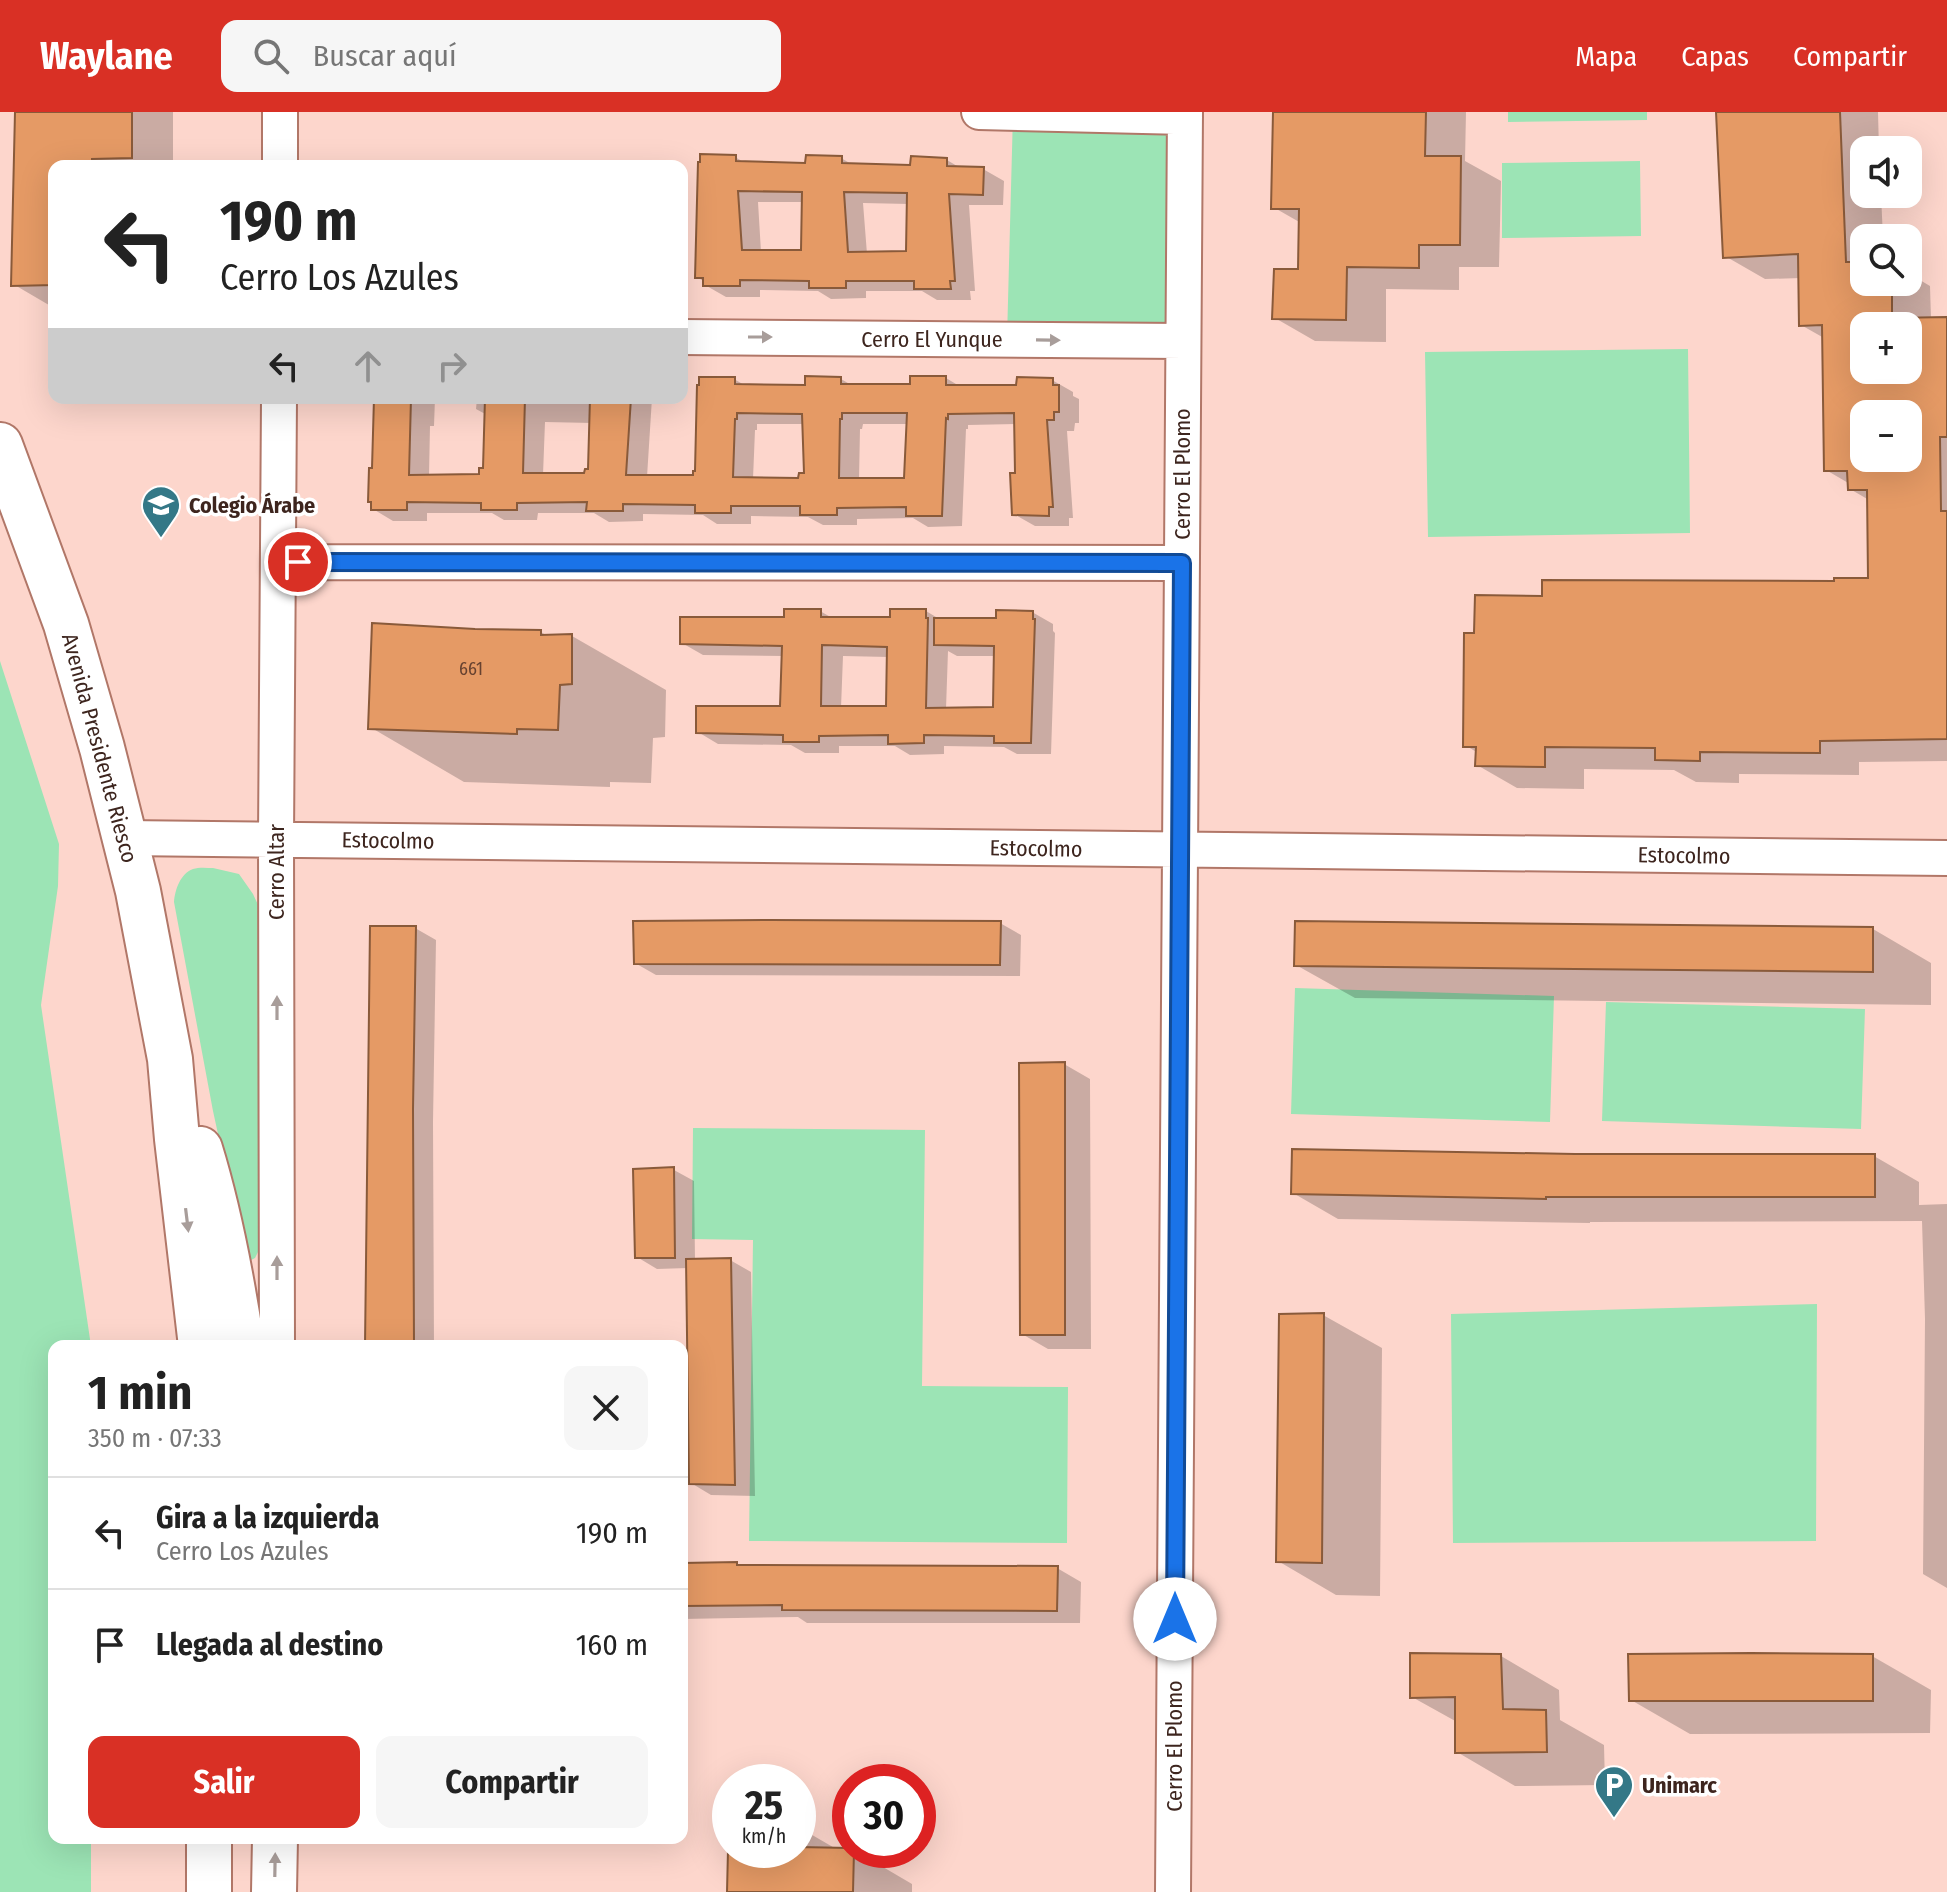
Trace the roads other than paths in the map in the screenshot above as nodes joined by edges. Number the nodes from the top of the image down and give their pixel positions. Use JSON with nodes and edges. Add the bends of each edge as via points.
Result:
{"nodes":[{"id":1,"x":280,"y":112,"type":"edge"},
{"id":2,"x":979,"y":112,"type":"edge"},
{"id":3,"x":1185,"y":114,"type":"edge"},
{"id":4,"x":280,"y":160,"type":"edge"},
{"id":5,"x":688,"y":337,"type":"edge"},
{"id":6,"x":1183,"y":341,"type":"junction"},
{"id":7,"x":279,"y":404,"type":"edge"},
{"id":8,"x":0,"y":445,"type":"edge"},
{"id":9,"x":278,"y":562,"type":"junction"},
{"id":10,"x":1182,"y":563,"type":"junction"},
{"id":11,"x":125,"y":838,"type":"junction"},
{"id":12,"x":276,"y":839,"type":"junction"},
{"id":13,"x":1180,"y":850,"type":"junction"},
{"id":14,"x":1947,"y":858,"type":"edge"},
{"id":15,"x":170,"y":1059,"type":"junction"},
{"id":16,"x":200,"y":1340,"type":"edge"},
{"id":17,"x":241,"y":1340,"type":"edge"},
{"id":18,"x":277,"y":1340,"type":"edge"},
{"id":19,"x":209,"y":1844,"type":"edge"},
{"id":20,"x":275,"y":1844,"type":"edge"},
{"id":21,"x":209,"y":1892,"type":"edge"},
{"id":22,"x":274,"y":1892,"type":"edge"},
{"id":23,"x":1173,"y":1892,"type":"edge"}],
"edges":[{"from":1,"to":4,"type":"street"},
{"from":2,"to":3,"type":"street"},
{"from":3,"to":6,"type":"street","name":"Cerro El Plomo"},
{"from":5,"to":6,"type":"street","name":"Cerro El Yunque","one_way":true},
{"from":6,"to":10,"type":"street","name":"Cerro El Plomo"},
{"from":7,"to":9,"type":"street","name":"Cerro Altar"},
{"from":8,"to":11,"type":"main road","name":"Avenida Presidente Riesco","via":[[66,624]]},
{"from":9,"to":10,"type":"street"},
{"from":9,"to":12,"type":"street","name":"Cerro Altar"},
{"from":10,"to":13,"type":"street","name":"Cerro El Plomo"},
{"from":11,"to":12,"type":"street","name":"Estocolmo"},
{"from":11,"to":15,"type":"main road","name":"Avenida Presidente Riesco"},
{"from":12,"to":13,"type":"street","name":"Estocolmo"},
{"from":18,"to":12,"type":"street","name":"Cerro Altar","one_way":true},
{"from":13,"to":14,"type":"street","name":"Estocolmo"},
{"from":13,"to":23,"type":"street","name":"Cerro El Plomo"},
{"from":15,"to":16,"type":"main road","name":"Avenida Presidente Riesco","one_way":true},
{"from":15,"to":17,"type":"main road","name":"Avenida Presidente Riesco","via":[[212,1187]]},
{"from":19,"to":21,"type":"main road"},
{"from":22,"to":20,"type":"main road","one_way":true}]}
